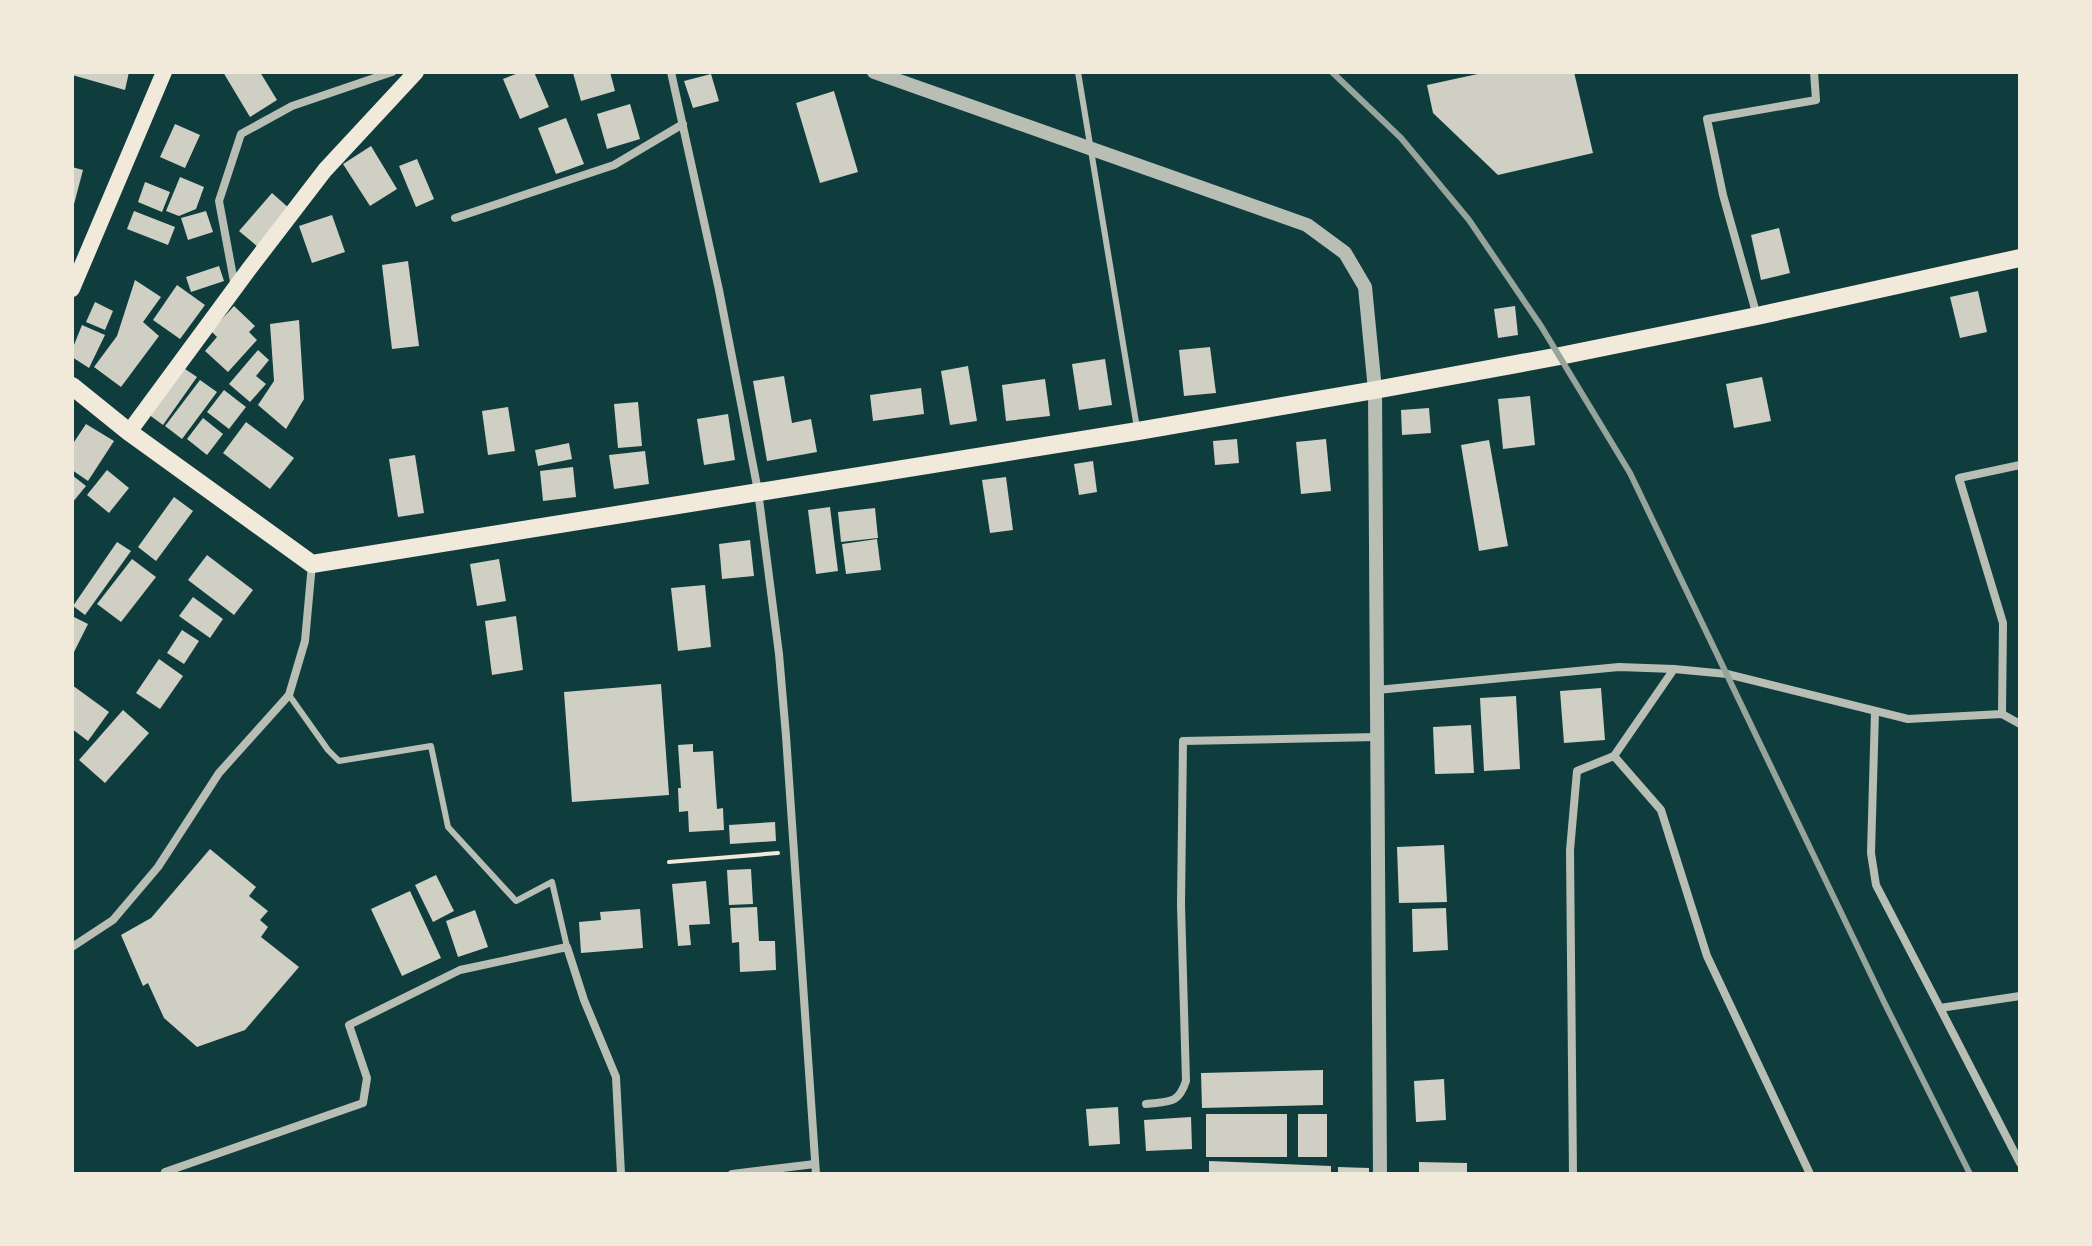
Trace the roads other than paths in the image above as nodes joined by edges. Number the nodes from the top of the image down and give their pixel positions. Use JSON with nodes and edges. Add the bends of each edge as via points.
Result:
{"nodes":[{"id":1,"x":164,"y":72,"type":"edge"},
{"id":2,"x":392,"y":72,"type":"edge"},
{"id":3,"x":416,"y":72,"type":"edge"},
{"id":4,"x":671,"y":72,"type":"edge"},
{"id":5,"x":874,"y":72,"type":"edge"},
{"id":6,"x":1078,"y":72,"type":"edge"},
{"id":7,"x":1814,"y":72,"type":"edge"},
{"id":8,"x":683,"y":124,"type":"junction"},
{"id":9,"x":1091,"y":148,"type":"junction"},
{"id":10,"x":455,"y":218,"type":"dead end"},
{"id":11,"x":2020,"y":258,"type":"edge"},
{"id":12,"x":235,"y":287,"type":"junction"},
{"id":13,"x":72,"y":289,"type":"edge"},
{"id":14,"x":1757,"y":316,"type":"junction"},
{"id":15,"x":72,"y":386,"type":"edge"},
{"id":16,"x":1375,"y":390,"type":"junction"},
{"id":17,"x":1138,"y":431,"type":"junction"},
{"id":18,"x":129,"y":432,"type":"junction"},
{"id":19,"x":2020,"y":465,"type":"edge"},
{"id":20,"x":758,"y":491,"type":"junction"},
{"id":21,"x":312,"y":564,"type":"junction"},
{"id":22,"x":1674,"y":669,"type":"junction"},
{"id":23,"x":1377,"y":690,"type":"junction"},
{"id":24,"x":289,"y":695,"type":"junction"},
{"id":25,"x":1875,"y":712,"type":"junction"},
{"id":26,"x":2002,"y":714,"type":"junction"},
{"id":27,"x":2020,"y":724,"type":"edge"},
{"id":28,"x":1377,"y":737,"type":"junction"},
{"id":29,"x":1614,"y":756,"type":"junction"},
{"id":30,"x":72,"y":947,"type":"edge"},
{"id":31,"x":567,"y":947,"type":"junction"},
{"id":32,"x":2020,"y":996,"type":"edge"},
{"id":33,"x":1940,"y":1008,"type":"junction"},
{"id":34,"x":1146,"y":1104,"type":"dead end"},
{"id":35,"x":2020,"y":1163,"type":"edge"},
{"id":36,"x":816,"y":1169,"type":"edge"},
{"id":37,"x":165,"y":1173,"type":"edge"},
{"id":38,"x":621,"y":1174,"type":"edge"},
{"id":39,"x":732,"y":1174,"type":"edge"},
{"id":40,"x":1380,"y":1174,"type":"edge"},
{"id":41,"x":1573,"y":1174,"type":"edge"},
{"id":42,"x":1810,"y":1174,"type":"edge"}],
"edges":[{"from":1,"to":13,"type":"main road"},
{"from":2,"to":12,"type":"street","via":[[292,106],[241,134],[219,201]]},
{"from":3,"to":12,"type":"main road","via":[[325,170]]},
{"from":4,"to":8,"type":"street"},
{"from":5,"to":9,"type":"street"},
{"from":6,"to":9,"type":"lane"},
{"from":7,"to":14,"type":"street","via":[[1816,100],[1707,119]]},
{"from":8,"to":10,"type":"street","via":[[614,165]]},
{"from":8,"to":20,"type":"street"},
{"from":9,"to":16,"type":"street","via":[[1307,225],[1345,253],[1365,287]]},
{"from":9,"to":17,"type":"lane"},
{"from":11,"to":14,"type":"main road"},
{"from":12,"to":18,"type":"main road"},
{"from":14,"to":16,"type":"main road"},
{"from":15,"to":18,"type":"main road"},
{"from":16,"to":17,"type":"main road"},
{"from":16,"to":23,"type":"street"},
{"from":17,"to":20,"type":"main road"},
{"from":18,"to":21,"type":"main road"},
{"from":19,"to":26,"type":"street","via":[[1959,478],[2003,623]]},
{"from":20,"to":21,"type":"main road"},
{"from":20,"to":36,"type":"street","via":[[779,654]]},
{"from":21,"to":24,"type":"street","via":[[305,641]]},
{"from":22,"to":23,"type":"street","via":[[1619,667]]},
{"from":22,"to":25,"type":"street","via":[[1727,674]]},
{"from":22,"to":29,"type":"street"},
{"from":23,"to":28,"type":"street"},
{"from":24,"to":30,"type":"street","via":[[219,773],[158,867],[113,920]]},
{"from":24,"to":31,"type":"lane","via":[[339,761],[431,746],[448,827],[516,901],[552,882]]},
{"from":25,"to":26,"type":"street","via":[[1908,719]]},
{"from":25,"to":33,"type":"street","via":[[1871,853],[1876,885]]},
{"from":26,"to":27,"type":"street"},
{"from":28,"to":34,"type":"street","via":[[1183,741],[1186,1081],[1175,1101]]},
{"from":28,"to":40,"type":"street"},
{"from":29,"to":41,"type":"street","via":[[1577,771],[1570,850]]},
{"from":29,"to":42,"type":"street","via":[[1661,810],[1707,956]]},
{"from":31,"to":37,"type":"street","via":[[460,970],[349,1025],[367,1078],[363,1103]]},
{"from":31,"to":38,"type":"street","via":[[616,1077]]},
{"from":32,"to":33,"type":"street"},
{"from":33,"to":35,"type":"street"},
{"from":36,"to":39,"type":"street"}]}
